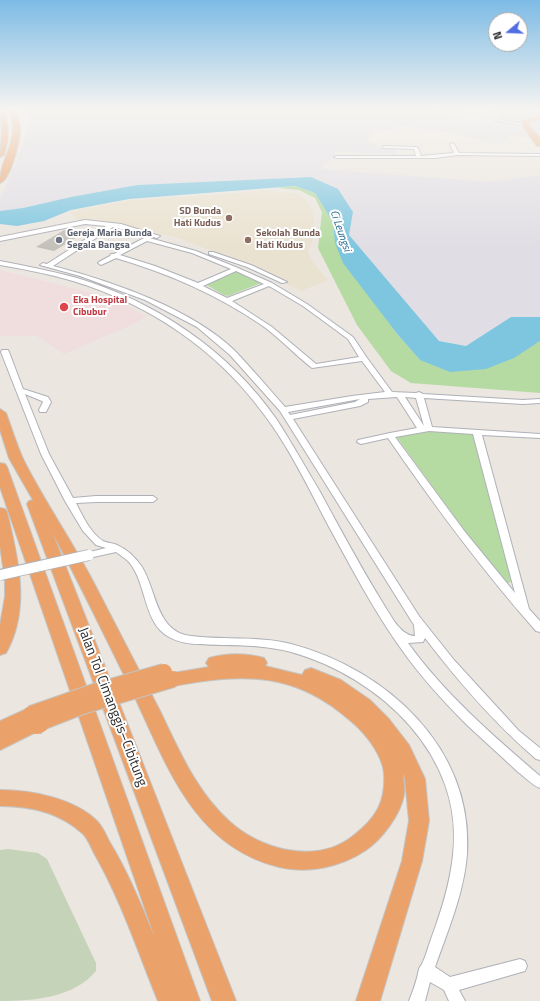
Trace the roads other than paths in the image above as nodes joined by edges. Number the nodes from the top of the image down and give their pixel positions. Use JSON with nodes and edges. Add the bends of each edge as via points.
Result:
{"nodes":[{"id":1,"x":11,"y":155,"type":"edge"},
{"id":2,"x":449,"y":155,"type":"edge"},
{"id":3,"x":516,"y":155,"type":"edge"},
{"id":4,"x":540,"y":155,"type":"edge"},
{"id":5,"x":419,"y":156,"type":"joint"},
{"id":6,"x":336,"y":157,"type":"dead end"},
{"id":7,"x":0,"y":182,"type":"edge"},
{"id":8,"x":112,"y":224,"type":"junction"},
{"id":9,"x":0,"y":239,"type":"edge"},
{"id":10,"x":113,"y":255,"type":"junction"},
{"id":11,"x":0,"y":257,"type":"edge"},
{"id":12,"x":101,"y":263,"type":"dead end"},
{"id":13,"x":0,"y":264,"type":"edge"},
{"id":14,"x":48,"y":266,"type":"junction"},
{"id":15,"x":236,"y":269,"type":"junction"},
{"id":16,"x":284,"y":282,"type":"dead end"},
{"id":17,"x":270,"y":284,"type":"junction"},
{"id":18,"x":199,"y":285,"type":"junction"},
{"id":19,"x":228,"y":300,"type":"junction"},
{"id":20,"x":216,"y":338,"type":"junction"},
{"id":21,"x":200,"y":344,"type":"junction"},
{"id":22,"x":228,"y":348,"type":"junction"},
{"id":23,"x":5,"y":352,"type":"dead end"},
{"id":24,"x":212,"y":354,"type":"junction"},
{"id":25,"x":364,"y":360,"type":"junction"},
{"id":26,"x":26,"y":391,"type":"junction"},
{"id":27,"x":390,"y":394,"type":"junction"},
{"id":28,"x":399,"y":394,"type":"junction"},
{"id":29,"x":419,"y":394,"type":"junction"},
{"id":30,"x":540,"y":401,"type":"edge"},
{"id":31,"x":43,"y":410,"type":"dead end"},
{"id":32,"x":0,"y":413,"type":"edge"},
{"id":33,"x":285,"y":414,"type":"junction"},
{"id":34,"x":425,"y":429,"type":"junction"},
{"id":35,"x":477,"y":432,"type":"junction"},
{"id":36,"x":390,"y":435,"type":"junction"},
{"id":37,"x":540,"y":436,"type":"edge"},
{"id":38,"x":361,"y":442,"type":"dead end"},
{"id":39,"x":16,"y":458,"type":"junction"},
{"id":40,"x":0,"y":467,"type":"edge"},
{"id":41,"x":153,"y":499,"type":"dead end"},
{"id":42,"x":70,"y":501,"type":"junction"},
{"id":43,"x":0,"y":512,"type":"edge"},
{"id":44,"x":117,"y":549,"type":"junction"},
{"id":45,"x":0,"y":575,"type":"edge"},
{"id":46,"x":525,"y":612,"type":"junction"},
{"id":47,"x":415,"y":620,"type":"junction"},
{"id":48,"x":391,"y":625,"type":"junction"},
{"id":49,"x":540,"y":628,"type":"edge"},
{"id":50,"x":0,"y":649,"type":"edge"},
{"id":51,"x":170,"y":675,"type":"junction"},
{"id":52,"x":34,"y":719,"type":"junction"},
{"id":53,"x":0,"y":729,"type":"edge"},
{"id":54,"x":0,"y":742,"type":"edge"},
{"id":55,"x":540,"y":756,"type":"edge"},
{"id":56,"x":540,"y":783,"type":"edge"},
{"id":57,"x":0,"y":798,"type":"edge"},
{"id":58,"x":520,"y":966,"type":"dead end"},
{"id":59,"x":426,"y":970,"type":"junction"},
{"id":60,"x":450,"y":985,"type":"junction"},
{"id":61,"x":170,"y":1001,"type":"edge"},
{"id":62,"x":188,"y":1001,"type":"edge"},
{"id":63,"x":224,"y":1001,"type":"edge"},
{"id":64,"x":368,"y":1001,"type":"edge"},
{"id":65,"x":416,"y":1001,"type":"edge"},
{"id":66,"x":457,"y":1001,"type":"edge"}],
"edges":[{"from":1,"to":7,"type":"highway"},
{"from":2,"to":5,"type":"street"},
{"from":3,"to":4,"type":"street"},
{"from":5,"to":6,"type":"street"},
{"from":8,"to":9,"type":"street","via":[[80,222]]},
{"from":8,"to":14,"type":"street"},
{"from":8,"to":16,"type":"street","via":[[223,256]]},
{"from":10,"to":12,"type":"street"},
{"from":10,"to":15,"type":"street","via":[[146,239],[194,252]]},
{"from":10,"to":18,"type":"street","via":[[151,266]]},
{"from":11,"to":14,"type":"street"},
{"from":13,"to":21,"type":"street","via":[[44,272],[112,292],[167,318]]},
{"from":14,"to":20,"type":"street","via":[[128,290],[178,314]]},
{"from":15,"to":17,"type":"street"},
{"from":15,"to":18,"type":"street"},
{"from":17,"to":19,"type":"street"},
{"from":17,"to":25,"type":"street","via":[[305,304],[347,334]]},
{"from":18,"to":19,"type":"street"},
{"from":19,"to":25,"type":"street","via":[[275,332],[314,365]]},
{"from":20,"to":21,"type":"street"},
{"from":20,"to":22,"type":"street"},
{"from":21,"to":24,"type":"street"},
{"from":22,"to":24,"type":"street","via":[[216,348]]},
{"from":22,"to":33,"type":"street"},
{"from":23,"to":26,"type":"street"},
{"from":24,"to":48,"type":"street","via":[[243,382],[286,441]]},
{"from":25,"to":27,"type":"street"},
{"from":26,"to":31,"type":"street","via":[[45,399],[47,402]]},
{"from":26,"to":42,"type":"street","via":[[23,401],[45,454]]},
{"from":27,"to":28,"type":"street"},
{"from":27,"to":33,"type":"street","via":[[369,397],[357,404]]},
{"from":28,"to":29,"type":"street"},
{"from":28,"to":34,"type":"street"},
{"from":29,"to":30,"type":"street"},
{"from":29,"to":34,"type":"street"},
{"from":32,"to":39,"type":"highway","name":"Jalan Tol Cimanggis–Cibitung"},
{"from":33,"to":47,"type":"street"},
{"from":34,"to":35,"type":"street"},
{"from":34,"to":36,"type":"street"},
{"from":35,"to":37,"type":"street"},
{"from":35,"to":46,"type":"street"},
{"from":36,"to":38,"type":"street"},
{"from":36,"to":46,"type":"street","via":[[460,535]]},
{"from":39,"to":51,"type":"highway","via":[[88,586],[175,761],[192,792],[212,818],[239,841],[269,855],[302,862],[333,856],[359,844],[380,826],[392,804],[396,777],[387,751],[371,728],[351,709],[322,690],[293,678],[264,672]]},
{"from":39,"to":63,"type":"highway","name":"Jalan Tol Cimanggis–Cibitung"},
{"from":40,"to":62,"type":"highway","name":"Jalan Tol Cimanggis–Cibitung"},
{"from":41,"to":42,"type":"street"},
{"from":42,"to":44,"type":"street","via":[[86,528],[99,543]]},
{"from":43,"to":50,"type":"highway","via":[[13,569],[14,592],[6,634]]},
{"from":44,"to":45,"type":"street","bridge":true},
{"from":44,"to":59,"type":"street","via":[[132,559],[142,574],[155,610],[170,633],[183,639],[264,642],[315,654],[383,690],[409,714],[424,733],[448,775],[461,827],[456,880]]},
{"from":46,"to":49,"type":"street"},
{"from":47,"to":48,"type":"street","via":[[421,634],[419,639],[404,638]]},
{"from":47,"to":55,"type":"street","via":[[450,663],[515,734]]},
{"from":48,"to":56,"type":"street","via":[[424,672],[483,735]]},
{"from":51,"to":52,"type":"highway","bridge":true,"via":[[82,706]]},
{"from":51,"to":64,"type":"highway","via":[[203,664],[235,661],[301,671],[335,685],[364,705],[383,724],[402,750],[415,779],[419,821],[412,861]]},
{"from":52,"to":53,"type":"highway"},
{"from":52,"to":54,"type":"highway"},
{"from":57,"to":61,"type":"highway","via":[[22,798],[46,804],[66,811],[90,827],[115,870]]},
{"from":58,"to":60,"type":"street"},
{"from":59,"to":60,"type":"street"},
{"from":59,"to":65,"type":"street"},
{"from":60,"to":66,"type":"street"}]}
